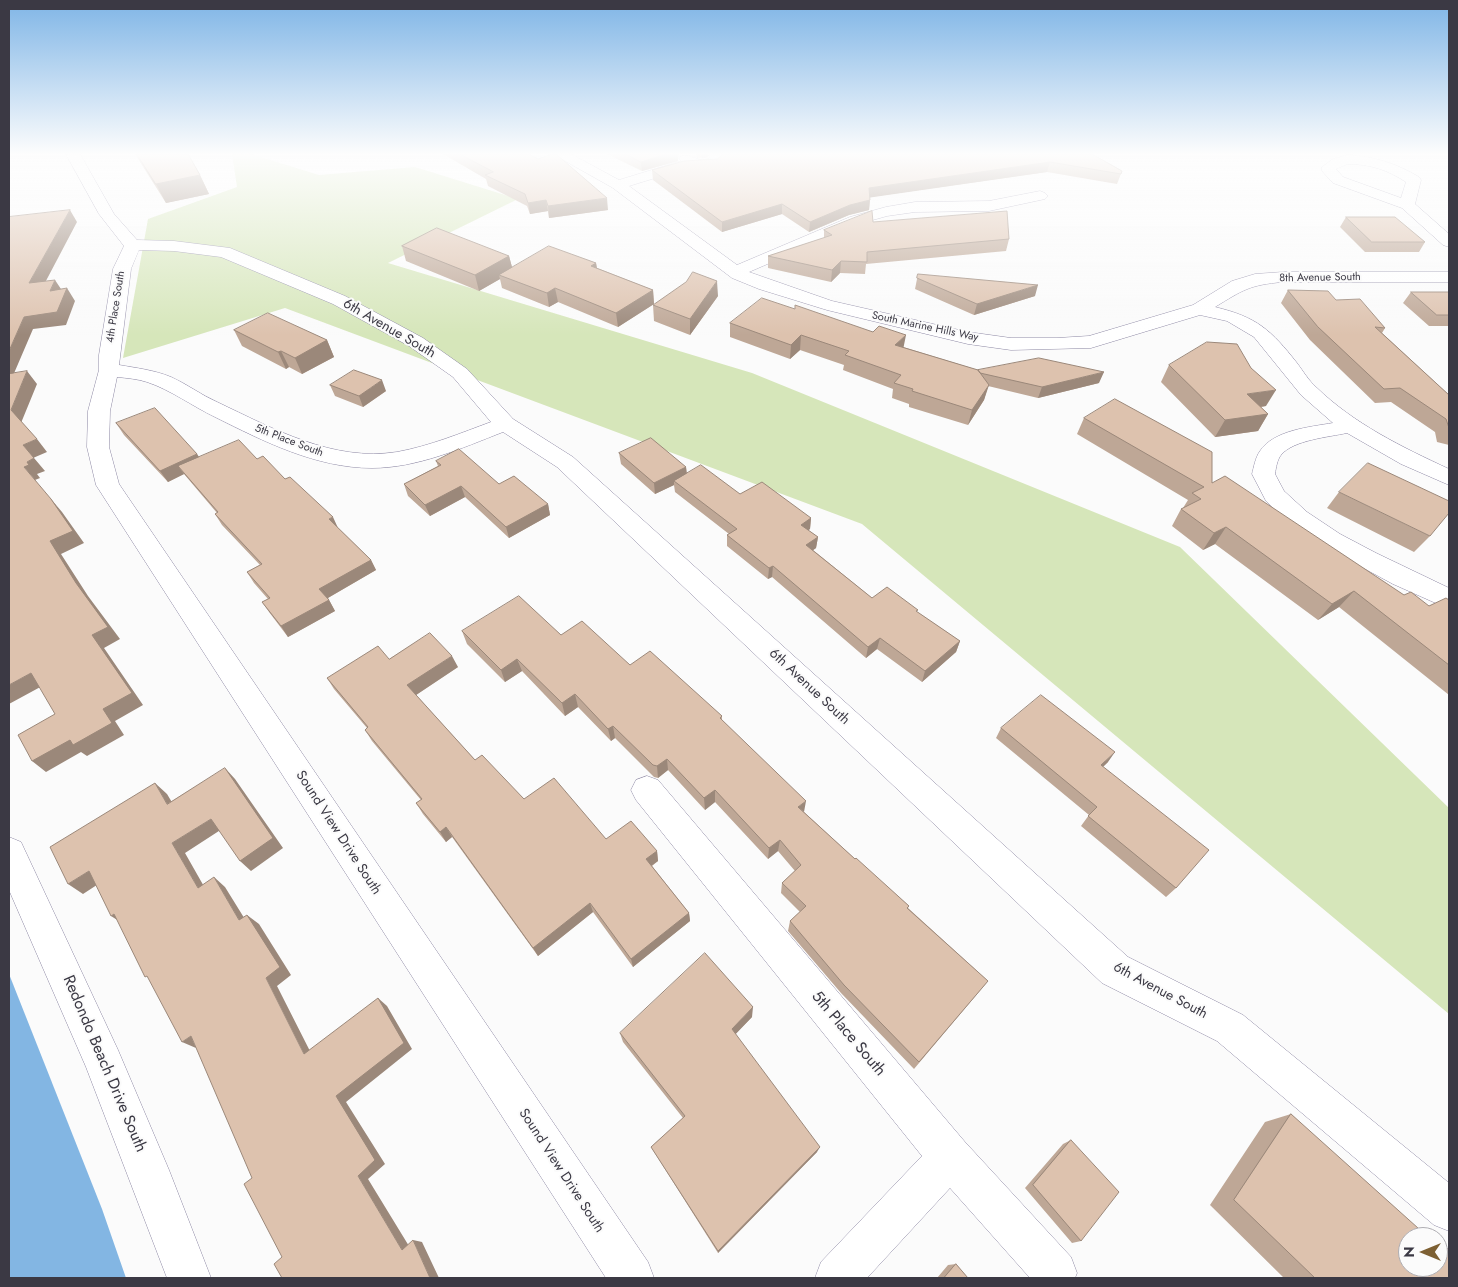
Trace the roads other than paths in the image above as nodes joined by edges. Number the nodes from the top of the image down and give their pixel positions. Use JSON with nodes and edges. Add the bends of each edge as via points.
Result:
{"nodes":[{"id":1,"x":109,"y":214,"type":"edge"},
{"id":2,"x":657,"y":214,"type":"edge"},
{"id":3,"x":878,"y":214,"type":"edge"},
{"id":4,"x":1417,"y":214,"type":"edge"},
{"id":5,"x":1449,"y":242,"type":"edge"},
{"id":6,"x":133,"y":245,"type":"junction"},
{"id":7,"x":735,"y":272,"type":"junction"},
{"id":8,"x":1449,"y":277,"type":"edge"},
{"id":9,"x":1199,"y":309,"type":"junction"},
{"id":10,"x":110,"y":370,"type":"junction"},
{"id":11,"x":505,"y":424,"type":"junction"},
{"id":12,"x":1350,"y":426,"type":"junction"},
{"id":13,"x":1449,"y":478,"type":"edge"},
{"id":14,"x":1449,"y":599,"type":"edge"},
{"id":15,"x":647,"y":790,"type":"dead end"},
{"id":16,"x":9,"y":853,"type":"edge"},
{"id":17,"x":950,"y":1157,"type":"junction"},
{"id":18,"x":1449,"y":1210,"type":"edge"},
{"id":19,"x":1055,"y":1273,"type":"dead end"},
{"id":20,"x":189,"y":1278,"type":"edge"},
{"id":21,"x":632,"y":1278,"type":"edge"},
{"id":22,"x":837,"y":1278,"type":"edge"}],
"edges":[{"from":1,"to":6,"type":"street"},
{"from":2,"to":7,"type":"street","name":"South Marine Hills Way"},
{"from":3,"to":7,"type":"street","via":[[856,220]]},
{"from":4,"to":5,"type":"street"},
{"from":6,"to":10,"type":"street","name":"4th Place South","via":[[122,269],[109,355]]},
{"from":6,"to":11,"type":"street","name":"6th Avenue South","via":[[224,252],[339,300],[416,342],[460,373]]},
{"from":7,"to":9,"type":"street","name":"South Marine Hills Way","via":[[827,306],[968,338],[1011,344],[1091,342]]},
{"from":8,"to":9,"type":"street","name":"8th Avenue South","via":[[1256,279],[1238,285]]},
{"from":9,"to":12,"type":"street","via":[[1233,317],[1261,332],[1308,391]]},
{"from":10,"to":11,"type":"street","name":"5th Place South","via":[[152,377],[258,430],[311,451],[352,460],[386,461],[407,457]]},
{"from":10,"to":21,"type":"street","name":"Sound View Drive South","via":[[99,411],[98,447],[108,485]]},
{"from":11,"to":18,"type":"street","name":"6th Avenue South","via":[[565,462],[1115,970],[1230,1028]]},
{"from":12,"to":13,"type":"street"},
{"from":12,"to":14,"type":"street","via":[[1286,441],[1268,454],[1263,465],[1268,487],[1290,511],[1350,552]]},
{"from":15,"to":17,"type":"street","name":"5th Place South"},
{"from":16,"to":20,"type":"street","name":"Redondo Beach Drive South","via":[[62,965],[152,1178]]},
{"from":17,"to":19,"type":"street","name":"5th Place South"},
{"from":17,"to":22,"type":"street"}]}
